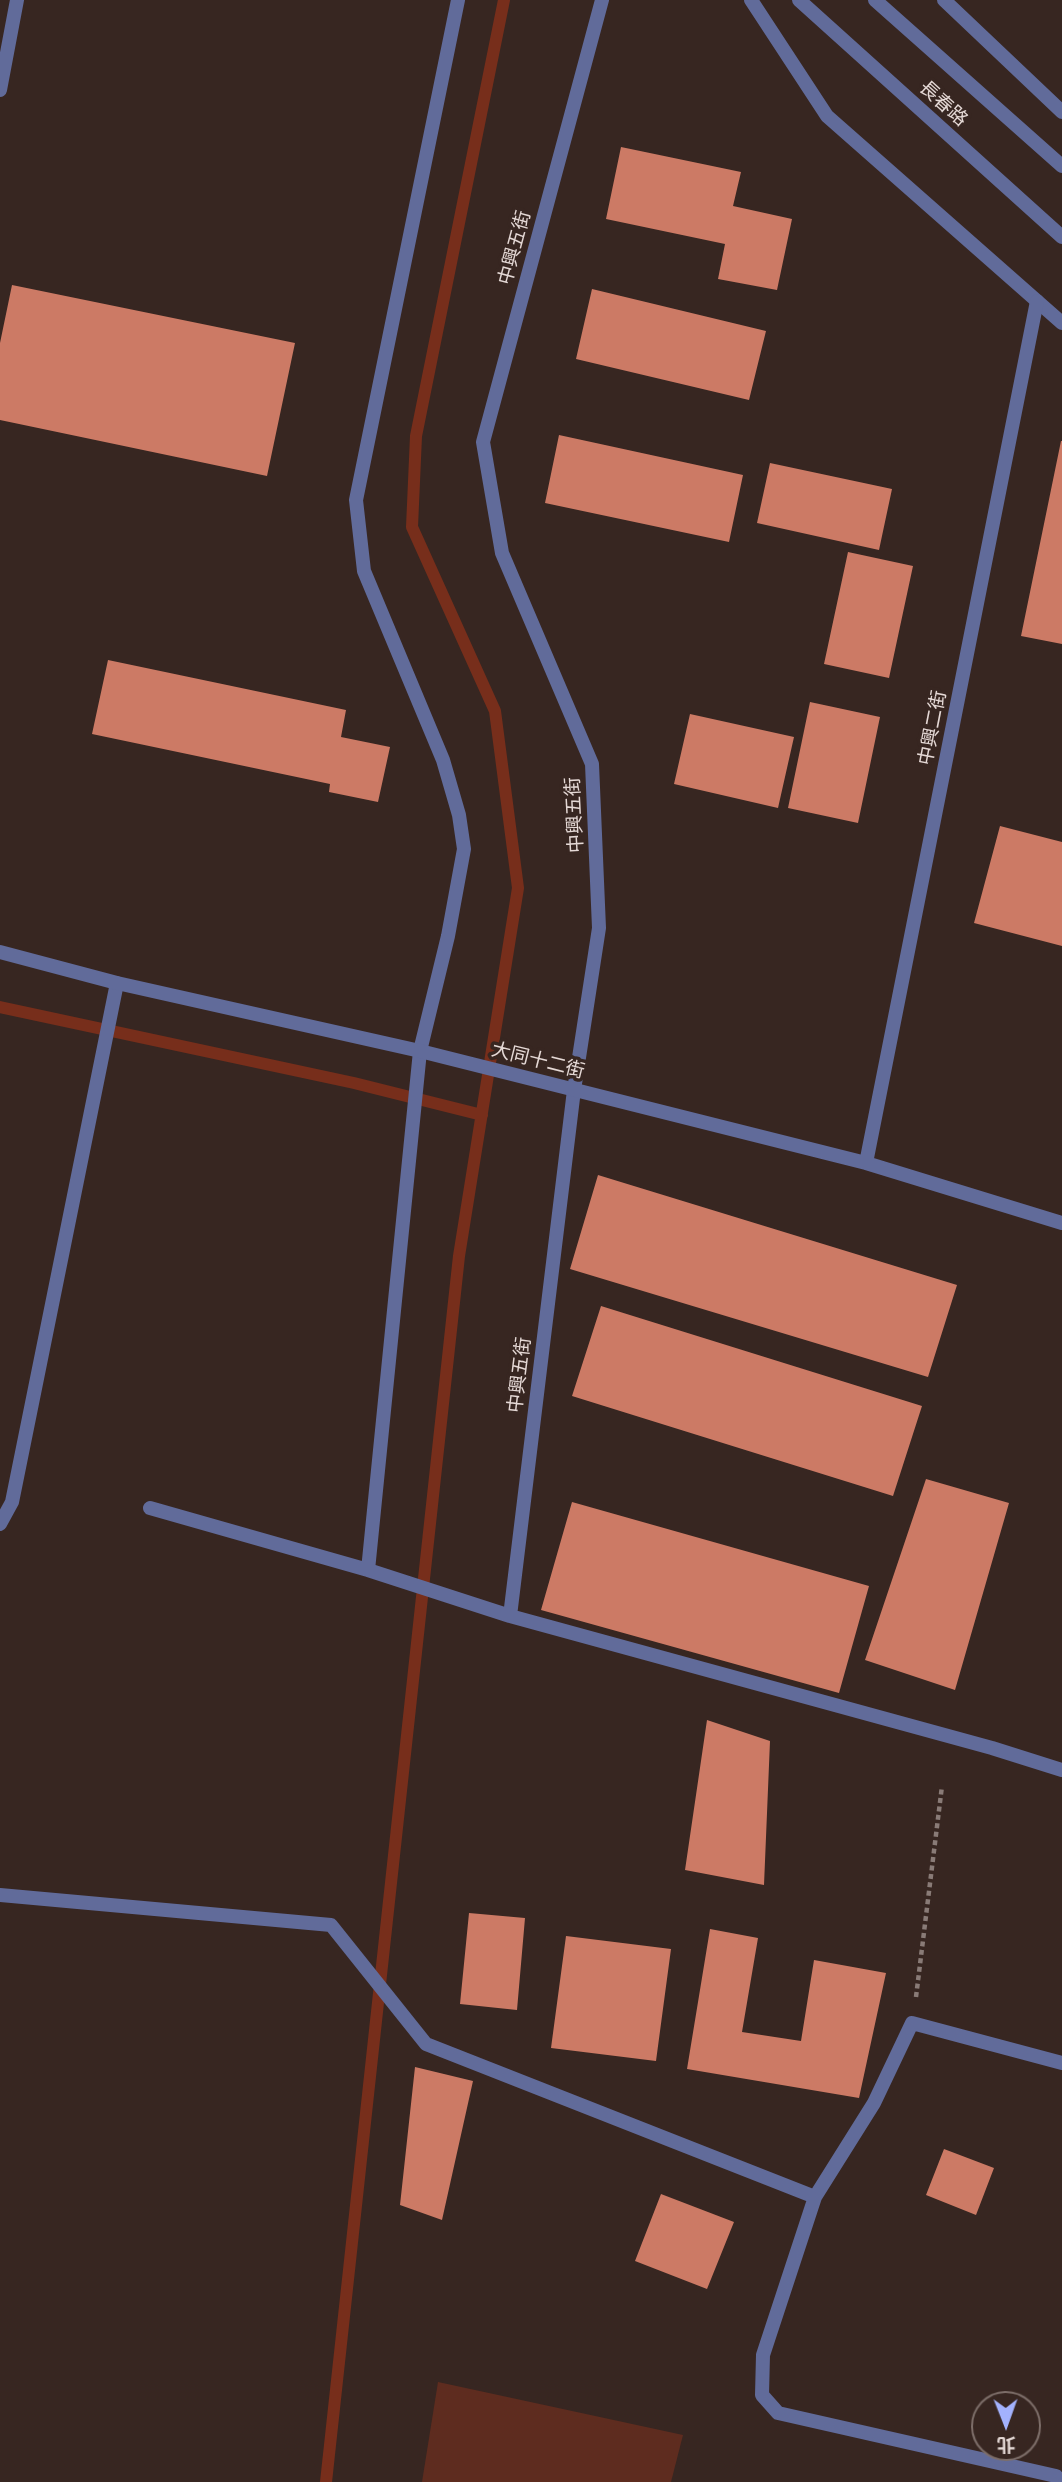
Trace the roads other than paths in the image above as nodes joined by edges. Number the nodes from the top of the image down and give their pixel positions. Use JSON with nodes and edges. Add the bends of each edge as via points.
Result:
{"nodes":[{"id":1,"x":17,"y":0,"type":"edge"},
{"id":2,"x":458,"y":0,"type":"edge"},
{"id":3,"x":602,"y":0,"type":"edge"},
{"id":4,"x":751,"y":0,"type":"edge"},
{"id":5,"x":799,"y":0,"type":"edge"},
{"id":6,"x":875,"y":0,"type":"edge"},
{"id":7,"x":944,"y":0,"type":"edge"},
{"id":8,"x":0,"y":90,"type":"edge"},
{"id":9,"x":1062,"y":112,"type":"edge"},
{"id":10,"x":1062,"y":166,"type":"edge"},
{"id":11,"x":1062,"y":237,"type":"edge"},
{"id":12,"x":1037,"y":301,"type":"junction"},
{"id":13,"x":1062,"y":323,"type":"edge"},
{"id":14,"x":0,"y":952,"type":"edge"},
{"id":15,"x":117,"y":983,"type":"junction"},
{"id":16,"x":422,"y":1052,"type":"junction"},
{"id":17,"x":572,"y":1090,"type":"junction"},
{"id":18,"x":866,"y":1163,"type":"junction"},
{"id":19,"x":1062,"y":1223,"type":"edge"},
{"id":20,"x":150,"y":1508,"type":"dead end"},
{"id":21,"x":0,"y":1524,"type":"edge"},
{"id":22,"x":368,"y":1570,"type":"junction"},
{"id":23,"x":510,"y":1616,"type":"junction"},
{"id":24,"x":1062,"y":1770,"type":"edge"},
{"id":25,"x":0,"y":1895,"type":"edge"},
{"id":26,"x":1062,"y":2063,"type":"edge"},
{"id":27,"x":815,"y":2197,"type":"junction"},
{"id":28,"x":1057,"y":2482,"type":"edge"}],
"edges":[{"from":1,"to":8,"type":"street"},
{"from":2,"to":16,"type":"street","via":[[356,500],[364,571],[443,760],[464,849]]},
{"from":3,"to":17,"type":"street","name":"中興五街","via":[[483,442],[502,554],[592,765],[599,928]]},
{"from":4,"to":12,"type":"street","via":[[827,116]]},
{"from":5,"to":11,"type":"street","name":"長春路"},
{"from":6,"to":10,"type":"street","name":"長春路"},
{"from":7,"to":9,"type":"street"},
{"from":12,"to":13,"type":"street"},
{"from":12,"to":18,"type":"street","name":"中興二街"},
{"from":14,"to":15,"type":"street","name":"大同十二街"},
{"from":15,"to":16,"type":"street","name":"大同十二街"},
{"from":15,"to":21,"type":"street","via":[[12,1502]]},
{"from":16,"to":17,"type":"street","name":"大同十二街"},
{"from":16,"to":22,"type":"street"},
{"from":17,"to":18,"type":"street","name":"大同十二街"},
{"from":17,"to":23,"type":"street","name":"中興五街"},
{"from":18,"to":19,"type":"street","name":"大同十二街"},
{"from":20,"to":22,"type":"street"},
{"from":22,"to":23,"type":"street"},
{"from":23,"to":24,"type":"street"},
{"from":25,"to":27,"type":"street","via":[[331,1925],[426,2044]]},
{"from":26,"to":27,"type":"street","via":[[912,2023],[874,2103]]},
{"from":27,"to":28,"type":"street","via":[[763,2355],[762,2395],[778,2413],[1056,2476]]}]}
